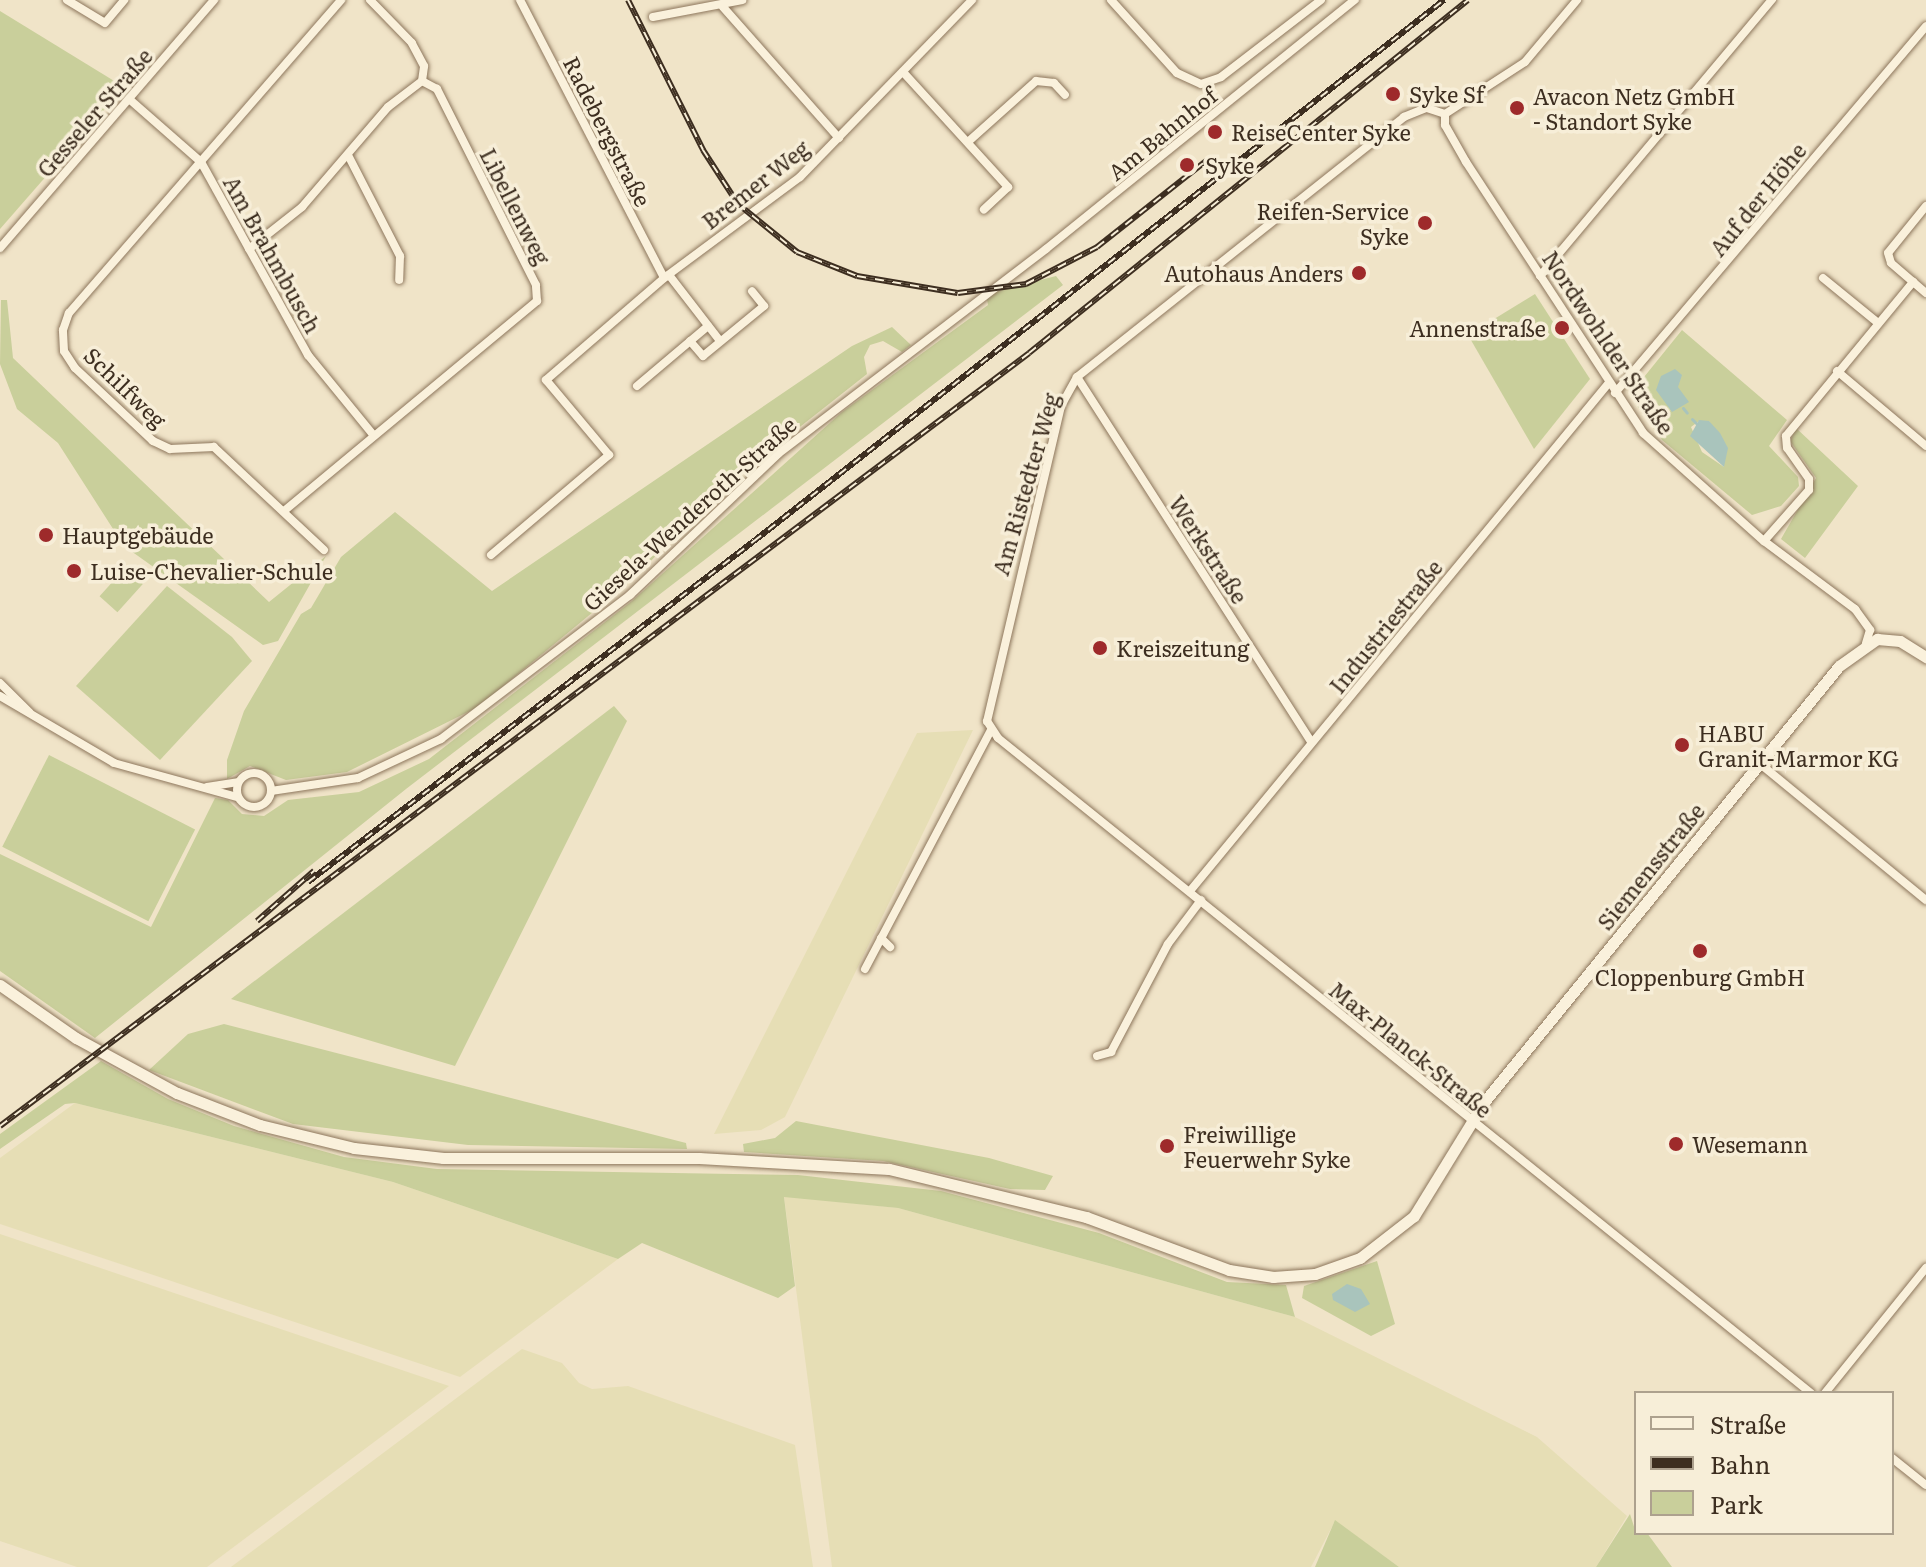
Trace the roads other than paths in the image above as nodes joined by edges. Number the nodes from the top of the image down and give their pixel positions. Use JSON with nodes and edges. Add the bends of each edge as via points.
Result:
{"nodes":[{"id":1,"x":67,"y":0,"type":"edge"},
{"id":2,"x":124,"y":0,"type":"edge"},
{"id":3,"x":214,"y":0,"type":"edge"},
{"id":4,"x":341,"y":0,"type":"edge"},
{"id":5,"x":370,"y":0,"type":"edge"},
{"id":6,"x":520,"y":0,"type":"edge"},
{"id":7,"x":742,"y":0,"type":"edge"},
{"id":8,"x":972,"y":0,"type":"edge"},
{"id":9,"x":1111,"y":0,"type":"edge"},
{"id":10,"x":1321,"y":0,"type":"edge"},
{"id":11,"x":1355,"y":0,"type":"edge"},
{"id":12,"x":1577,"y":0,"type":"edge"},
{"id":13,"x":1772,"y":0,"type":"edge"},
{"id":14,"x":723,"y":7,"type":"junction"},
{"id":15,"x":653,"y":17,"type":"dead end"},
{"id":16,"x":1926,"y":26,"type":"edge"},
{"id":17,"x":903,"y":72,"type":"junction"},
{"id":18,"x":422,"y":81,"type":"junction"},
{"id":19,"x":1065,"y":95,"type":"dead end"},
{"id":20,"x":129,"y":99,"type":"junction"},
{"id":21,"x":1445,"y":114,"type":"junction"},
{"id":22,"x":839,"y":138,"type":"junction"},
{"id":23,"x":969,"y":141,"type":"junction"},
{"id":24,"x":348,"y":155,"type":"junction"},
{"id":25,"x":201,"y":162,"type":"junction"},
{"id":26,"x":1926,"y":206,"type":"edge"},
{"id":27,"x":984,"y":209,"type":"dead end"},
{"id":28,"x":0,"y":248,"type":"edge"},
{"id":29,"x":249,"y":249,"type":"junction"},
{"id":30,"x":1540,"y":276,"type":"junction"},
{"id":31,"x":666,"y":277,"type":"junction"},
{"id":32,"x":1823,"y":278,"type":"dead end"},
{"id":33,"x":399,"y":280,"type":"dead end"},
{"id":34,"x":1913,"y":282,"type":"junction"},
{"id":35,"x":752,"y":291,"type":"dead end"},
{"id":36,"x":988,"y":291,"type":"joint"},
{"id":37,"x":1926,"y":293,"type":"edge"},
{"id":38,"x":1878,"y":323,"type":"junction"},
{"id":39,"x":708,"y":326,"type":"junction"},
{"id":40,"x":690,"y":341,"type":"junction"},
{"id":41,"x":720,"y":341,"type":"junction"},
{"id":42,"x":1837,"y":371,"type":"junction"},
{"id":43,"x":1077,"y":377,"type":"junction"},
{"id":44,"x":1608,"y":384,"type":"junction"},
{"id":45,"x":637,"y":386,"type":"dead end"},
{"id":46,"x":1615,"y":393,"type":"junction"},
{"id":47,"x":374,"y":436,"type":"junction"},
{"id":48,"x":1926,"y":446,"type":"edge"},
{"id":49,"x":284,"y":511,"type":"junction"},
{"id":50,"x":1764,"y":541,"type":"junction"},
{"id":51,"x":324,"y":550,"type":"dead end"},
{"id":52,"x":491,"y":555,"type":"dead end"},
{"id":53,"x":1866,"y":643,"type":"junction"},
{"id":54,"x":1926,"y":657,"type":"edge"},
{"id":55,"x":0,"y":683,"type":"edge"},
{"id":56,"x":0,"y":696,"type":"edge"},
{"id":57,"x":33,"y":717,"type":"junction"},
{"id":58,"x":991,"y":730,"type":"junction"},
{"id":59,"x":1311,"y":742,"type":"junction"},
{"id":60,"x":1759,"y":763,"type":"junction"},
{"id":61,"x":238,"y":782,"type":"junction"},
{"id":62,"x":205,"y":787,"type":"junction"},
{"id":63,"x":271,"y":791,"type":"junction"},
{"id":64,"x":237,"y":797,"type":"junction"},
{"id":65,"x":1190,"y":891,"type":"junction"},
{"id":66,"x":1201,"y":900,"type":"junction"},
{"id":67,"x":1926,"y":900,"type":"edge"},
{"id":68,"x":881,"y":938,"type":"junction"},
{"id":69,"x":890,"y":947,"type":"dead end"},
{"id":70,"x":865,"y":969,"type":"dead end"},
{"id":71,"x":0,"y":985,"type":"edge"},
{"id":72,"x":1097,"y":1056,"type":"dead end"},
{"id":73,"x":1471,"y":1121,"type":"junction"},
{"id":74,"x":1926,"y":1268,"type":"edge"},
{"id":75,"x":1808,"y":1391,"type":"edge"},
{"id":76,"x":1827,"y":1391,"type":"edge"},
{"id":77,"x":1894,"y":1460,"type":"edge"},
{"id":78,"x":1926,"y":1485,"type":"edge"}],
"edges":[{"from":1,"to":2,"type":"street","via":[[105,23]]},
{"from":3,"to":20,"type":"street","name":"Gesseler Straße"},
{"from":4,"to":25,"type":"street"},
{"from":5,"to":18,"type":"street","name":"Libellenweg","via":[[412,43],[424,66]]},
{"from":6,"to":31,"type":"street","name":"Radebergstraße"},
{"from":7,"to":14,"type":"street"},
{"from":8,"to":17,"type":"street","name":"Bremer Weg"},
{"from":9,"to":10,"type":"street","via":[[1177,73],[1201,84],[1221,77]]},
{"from":11,"to":36,"type":"street","name":"Am Bahnhof"},
{"from":12,"to":21,"type":"street","via":[[1525,62]]},
{"from":13,"to":30,"type":"street"},
{"from":14,"to":15,"type":"street"},
{"from":14,"to":22,"type":"street"},
{"from":16,"to":46,"type":"street","name":"Auf der Höhe"},
{"from":17,"to":22,"type":"street","name":"Bremer Weg"},
{"from":17,"to":23,"type":"street"},
{"from":18,"to":24,"type":"street","via":[[388,107]]},
{"from":18,"to":47,"type":"street","name":"Libellenweg","via":[[437,89],[536,285],[537,301]]},
{"from":19,"to":23,"type":"street","via":[[1054,83],[1036,81]]},
{"from":20,"to":25,"type":"street","name":"Am Brahmbusch"},
{"from":20,"to":28,"type":"street","name":"Gesseler Straße"},
{"from":21,"to":30,"type":"street","name":"Nordwohlder Straße","via":[[1445,125],[1466,162]]},
{"from":21,"to":43,"type":"street","name":"Am Ristedter Weg","via":[[1426,108],[1404,117]]},
{"from":22,"to":31,"type":"street","name":"Bremer Weg","via":[[800,177]]},
{"from":23,"to":27,"type":"street","via":[[1008,187]]},
{"from":24,"to":29,"type":"street","via":[[302,207]]},
{"from":24,"to":33,"type":"street","via":[[400,256]]},
{"from":25,"to":29,"type":"street","name":"Am Brahmbusch"},
{"from":25,"to":49,"type":"street","name":"Schilfweg","via":[[69,313],[64,351],[153,441],[170,449],[214,447]]},
{"from":26,"to":34,"type":"street","via":[[1888,253],[1891,263]]},
{"from":29,"to":47,"type":"street","name":"Am Brahmbusch","via":[[308,355]]},
{"from":30,"to":44,"type":"street","name":"Nordwohlder Straße"},
{"from":31,"to":39,"type":"street","name":"Radebergstraße"},
{"from":31,"to":52,"type":"street","name":"Bremer Weg","via":[[546,380],[609,455]]},
{"from":32,"to":38,"type":"street"},
{"from":34,"to":37,"type":"street"},
{"from":34,"to":38,"type":"street"},
{"from":35,"to":41,"type":"street","via":[[764,306]]},
{"from":36,"to":63,"type":"street","name":"Giesela-Wenderoth-Straße","via":[[778,454],[630,595],[441,739],[358,778]]},
{"from":38,"to":42,"type":"street"},
{"from":39,"to":40,"type":"street"},
{"from":39,"to":41,"type":"street","name":"Radebergstraße"},
{"from":40,"to":41,"type":"street","via":[[703,356]]},
{"from":40,"to":45,"type":"street"},
{"from":42,"to":48,"type":"street"},
{"from":42,"to":50,"type":"street","via":[[1786,436],[1787,448],[1809,479],[1809,490]]},
{"from":43,"to":58,"type":"street","name":"Am Ristedter Weg","via":[[1061,406],[1010,605],[985,712]]},
{"from":43,"to":59,"type":"street","name":"Werkstraße"},
{"from":44,"to":46,"type":"street","name":"Nordwohlder Straße"},
{"from":44,"to":59,"type":"street","name":"Industriestraße"},
{"from":46,"to":50,"type":"street","name":"Nordwohlder Straße","via":[[1665,457]]},
{"from":47,"to":49,"type":"street"},
{"from":49,"to":51,"type":"street","name":"Schilfweg"},
{"from":50,"to":53,"type":"street","name":"Nordwohlder Straße","via":[[1855,609],[1870,630]]},
{"from":53,"to":54,"type":"main road","via":[[1900,641]]},
{"from":53,"to":60,"type":"main road","name":"Siemensstraße","via":[[1839,666]]},
{"from":55,"to":57,"type":"street"},
{"from":56,"to":57,"type":"street"},
{"from":57,"to":62,"type":"street","via":[[114,763]]},
{"from":58,"to":65,"type":"street","name":"Max-Planck-Straße"},
{"from":58,"to":68,"type":"street","name":"Am Ristedter Weg"},
{"from":59,"to":65,"type":"street","name":"Industriestraße"},
{"from":60,"to":67,"type":"street"},
{"from":60,"to":73,"type":"main road","name":"Siemensstraße"},
{"from":61,"to":62,"type":"street"},
{"from":61,"to":63,"type":"street","via":[[245,775],[261,774]]},
{"from":61,"to":64,"type":"street"},
{"from":62,"to":64,"type":"street"},
{"from":63,"to":64,"type":"street","via":[[262,806],[251,808]]},
{"from":65,"to":66,"type":"street","name":"Max-Planck-Straße"},
{"from":66,"to":72,"type":"street","via":[[1168,944],[1111,1052]]},
{"from":66,"to":73,"type":"street","name":"Max-Planck-Straße"},
{"from":68,"to":69,"type":"street"},
{"from":68,"to":70,"type":"street","name":"Am Ristedter Weg"},
{"from":71,"to":73,"type":"main road","name":"Siemensstraße","via":[[76,1038],[177,1093],[260,1125],[354,1148],[443,1158],[699,1158],[889,1169],[1040,1204],[1229,1270],[1273,1277],[1340,1267],[1399,1231],[1428,1197]]},
{"from":73,"to":75,"type":"street","name":"Max-Planck-Straße"},
{"from":74,"to":76,"type":"street"},
{"from":77,"to":78,"type":"street"}]}
